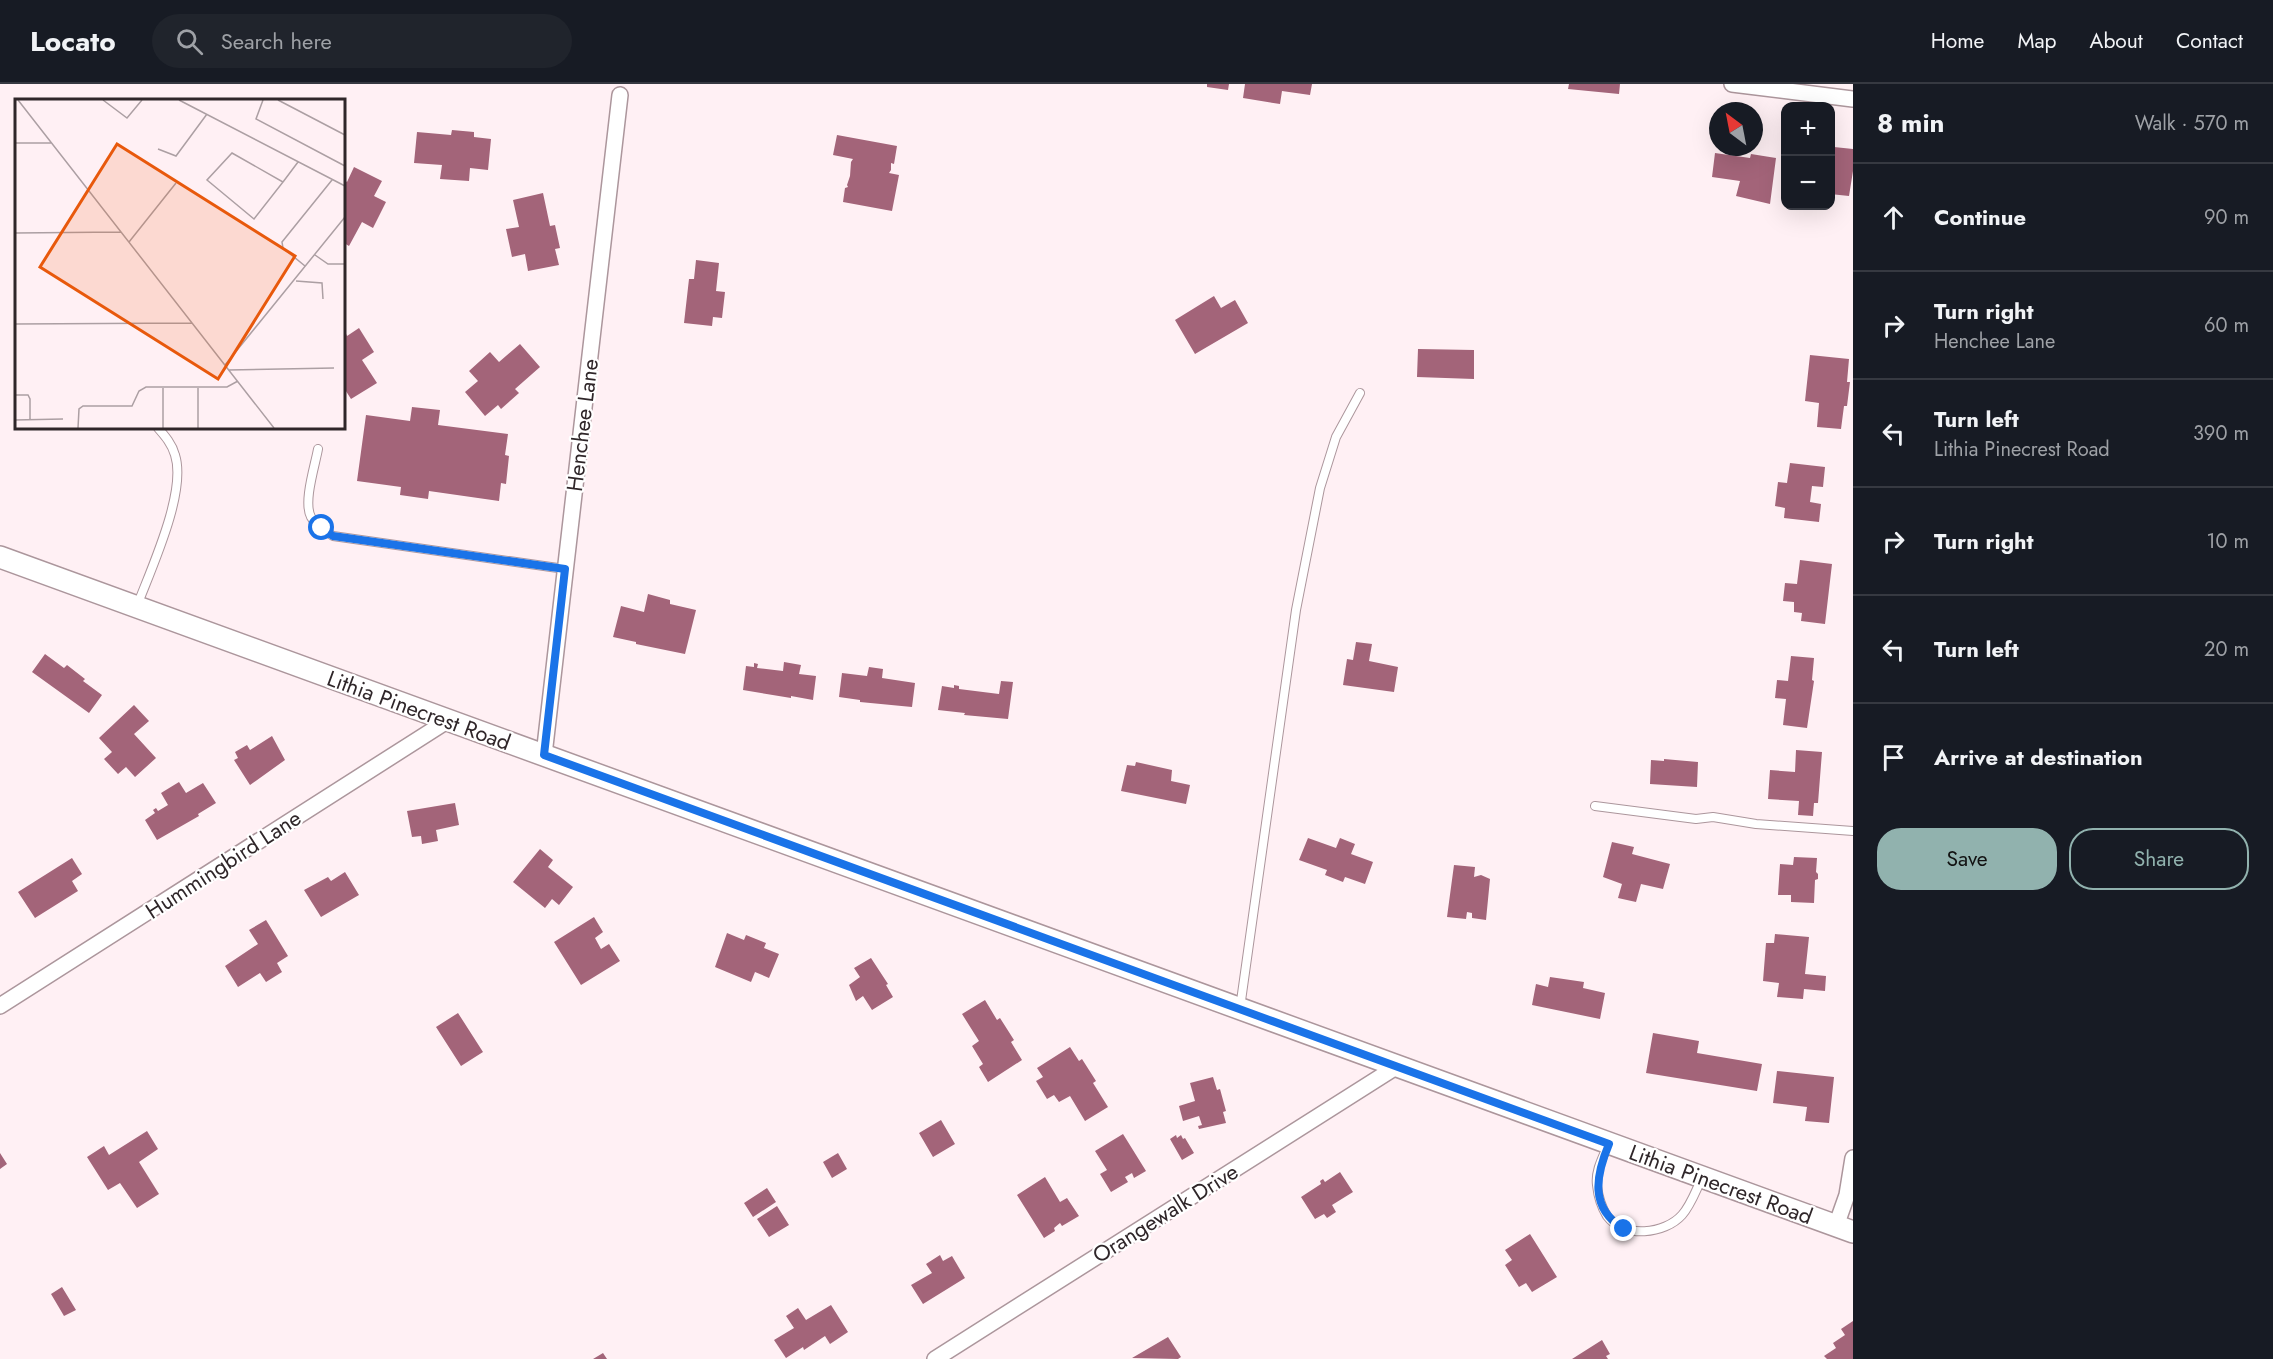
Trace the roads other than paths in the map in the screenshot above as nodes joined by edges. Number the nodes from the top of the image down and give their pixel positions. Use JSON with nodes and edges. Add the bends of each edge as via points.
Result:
{"nodes":[{"id":1,"x":1732,"y":84,"type":"edge"},
{"id":2,"x":620,"y":95,"type":"dead end"},
{"id":3,"x":1853,"y":99,"type":"edge"},
{"id":4,"x":1360,"y":393,"type":"dead end"},
{"id":5,"x":159,"y":429,"type":"edge"},
{"id":6,"x":318,"y":449,"type":"dead end"},
{"id":7,"x":0,"y":557,"type":"edge"},
{"id":8,"x":565,"y":569,"type":"junction"},
{"id":9,"x":137,"y":607,"type":"junction"},
{"id":10,"x":447,"y":721,"type":"junction"},
{"id":11,"x":544,"y":755,"type":"junction"},
{"id":12,"x":1595,"y":806,"type":"dead end"},
{"id":13,"x":1853,"y":831,"type":"edge"},
{"id":14,"x":0,"y":1006,"type":"edge"},
{"id":15,"x":1240,"y":1010,"type":"junction"},
{"id":16,"x":1396,"y":1066,"type":"junction"},
{"id":17,"x":1609,"y":1144,"type":"junction"},
{"id":18,"x":1853,"y":1158,"type":"edge"},
{"id":19,"x":1702,"y":1177,"type":"junction"},
{"id":20,"x":1845,"y":1229,"type":"edge"},
{"id":21,"x":935,"y":1359,"type":"edge"}],
"edges":[{"from":1,"to":3,"type":"street"},
{"from":2,"to":8,"type":"street","name":"Henchee Lane"},
{"from":4,"to":15,"type":"lane","via":[[1336,437],[1320,488],[1296,610]]},
{"from":5,"to":9,"type":"lane","via":[[175,455],[178,475],[167,527]]},
{"from":6,"to":8,"type":"lane","via":[[308,503],[311,517],[333,536]]},
{"from":7,"to":9,"type":"main road","name":"Lithia Pinecrest Road"},
{"from":8,"to":11,"type":"street","name":"Henchee Lane"},
{"from":9,"to":10,"type":"main road","name":"Lithia Pinecrest Road"},
{"from":10,"to":11,"type":"main road","name":"Lithia Pinecrest Road"},
{"from":10,"to":14,"type":"street","name":"Hummingbird Lane"},
{"from":11,"to":15,"type":"main road","name":"Lithia Pinecrest Road"},
{"from":12,"to":13,"type":"lane","via":[[1696,819],[1713,817]]},
{"from":15,"to":16,"type":"main road","name":"Lithia Pinecrest Road"},
{"from":16,"to":17,"type":"main road","name":"Lithia Pinecrest Road"},
{"from":16,"to":21,"type":"street","name":"Orangewalk Drive"},
{"from":17,"to":19,"type":"main road","name":"Lithia Pinecrest Road"},
{"from":17,"to":19,"type":"lane","via":[[1597,1183],[1607,1215],[1624,1229],[1643,1231],[1670,1225],[1683,1214]]},
{"from":18,"to":20,"type":"street"},
{"from":19,"to":20,"type":"main road","name":"Lithia Pinecrest Road"}]}
